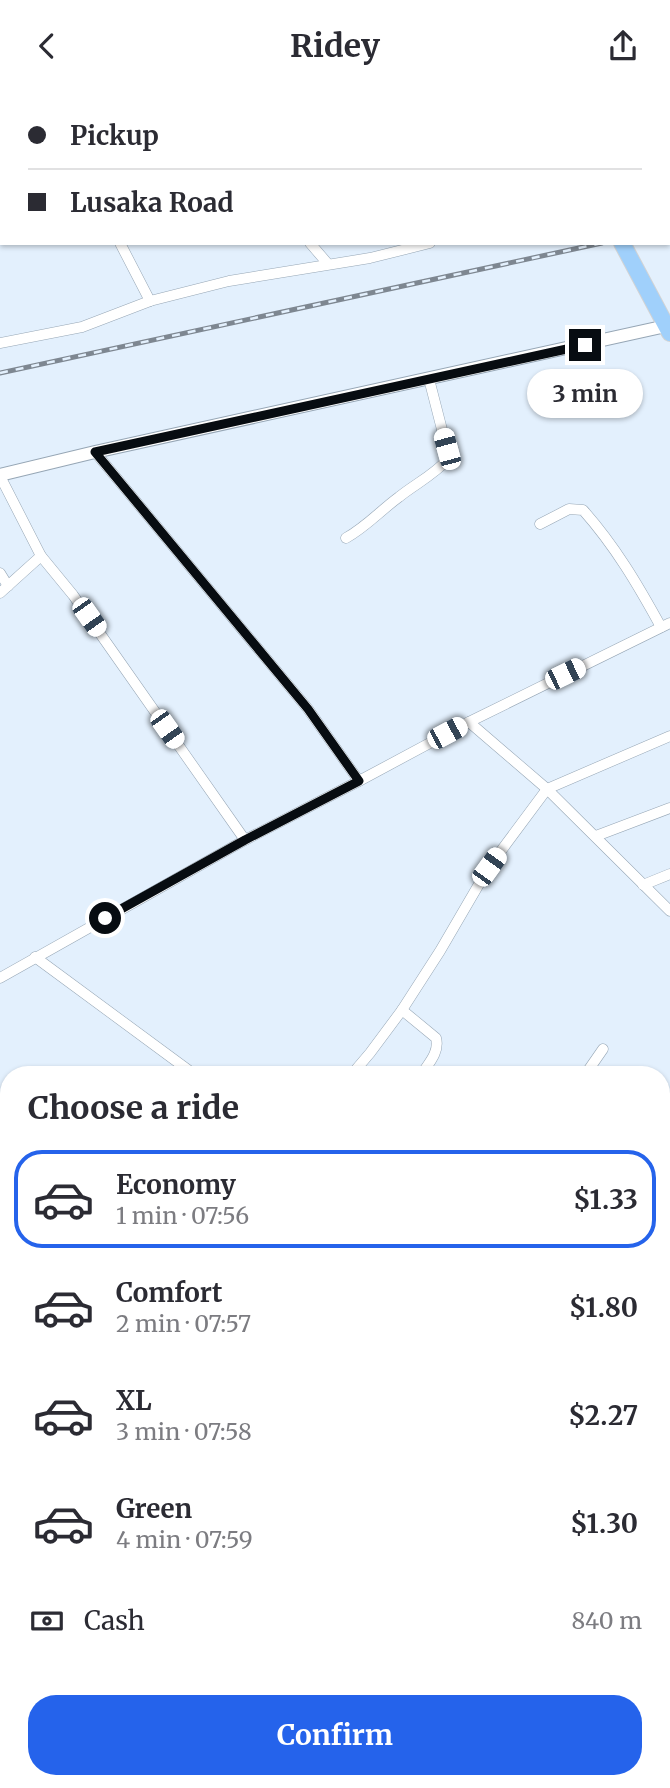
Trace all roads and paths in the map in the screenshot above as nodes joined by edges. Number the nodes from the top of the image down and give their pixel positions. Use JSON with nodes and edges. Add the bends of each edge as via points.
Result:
{"nodes":[{"id":1,"x":121,"y":245,"type":"edge"},
{"id":2,"x":312,"y":245,"type":"edge"},
{"id":3,"x":422,"y":245,"type":"edge"},
{"id":4,"x":623,"y":245,"type":"edge"},
{"id":5,"x":328,"y":264,"type":"junction"},
{"id":6,"x":150,"y":301,"type":"junction"},
{"id":7,"x":668,"y":330,"type":"edge"},
{"id":8,"x":0,"y":343,"type":"edge"},
{"id":9,"x":429,"y":379,"type":"junction"},
{"id":10,"x":95,"y":452,"type":"junction"},
{"id":11,"x":0,"y":475,"type":"edge"},
{"id":12,"x":540,"y":524,"type":"dead end"},
{"id":13,"x":346,"y":538,"type":"dead end"},
{"id":14,"x":41,"y":555,"type":"junction"},
{"id":15,"x":0,"y":573,"type":"edge"},
{"id":16,"x":4,"y":590,"type":"edge"},
{"id":17,"x":666,"y":625,"type":"edge"},
{"id":18,"x":469,"y":722,"type":"junction"},
{"id":19,"x":670,"y":736,"type":"edge"},
{"id":20,"x":359,"y":781,"type":"junction"},
{"id":21,"x":547,"y":789,"type":"junction"},
{"id":22,"x":670,"y":808,"type":"edge"},
{"id":23,"x":596,"y":836,"type":"junction"},
{"id":24,"x":245,"y":840,"type":"junction"},
{"id":25,"x":670,"y":874,"type":"edge"},
{"id":26,"x":643,"y":885,"type":"junction"},
{"id":27,"x":670,"y":911,"type":"edge"},
{"id":28,"x":36,"y":957,"type":"junction"},
{"id":29,"x":0,"y":978,"type":"edge"},
{"id":30,"x":402,"y":1010,"type":"junction"},
{"id":31,"x":603,"y":1049,"type":"dead end"},
{"id":32,"x":183,"y":1066,"type":"edge"},
{"id":33,"x":359,"y":1066,"type":"edge"},
{"id":34,"x":427,"y":1066,"type":"edge"},
{"id":35,"x":591,"y":1066,"type":"edge"}],
"edges":[{"from":1,"to":6,"type":"street"},
{"from":2,"to":5,"type":"street"},
{"from":3,"to":5,"type":"street"},
{"from":4,"to":7,"type":"main road"},
{"from":5,"to":6,"type":"street","via":[[229,281]]},
{"from":6,"to":8,"type":"street","via":[[82,327]]},
{"from":7,"to":9,"type":"street"},
{"from":9,"to":10,"type":"street"},
{"from":9,"to":13,"type":"street","via":[[448,459]]},
{"from":10,"to":11,"type":"street"},
{"from":10,"to":20,"type":"street","via":[[308,709]]},
{"from":11,"to":14,"type":"street"},
{"from":12,"to":17,"type":"street","via":[[569,509],[583,510]]},
{"from":14,"to":16,"type":"street"},
{"from":14,"to":24,"type":"street"},
{"from":15,"to":16,"type":"street"},
{"from":17,"to":18,"type":"street"},
{"from":18,"to":20,"type":"street"},
{"from":18,"to":21,"type":"street"},
{"from":19,"to":21,"type":"street"},
{"from":20,"to":24,"type":"street"},
{"from":21,"to":23,"type":"street"},
{"from":21,"to":30,"type":"street","via":[[489,867]]},
{"from":22,"to":23,"type":"street"},
{"from":23,"to":26,"type":"street"},
{"from":24,"to":28,"type":"street"},
{"from":25,"to":26,"type":"street"},
{"from":26,"to":27,"type":"street"},
{"from":28,"to":29,"type":"street"},
{"from":28,"to":32,"type":"street"},
{"from":30,"to":33,"type":"street"},
{"from":30,"to":34,"type":"street","via":[[436,1038],[436,1051]]},
{"from":31,"to":35,"type":"street"}]}
